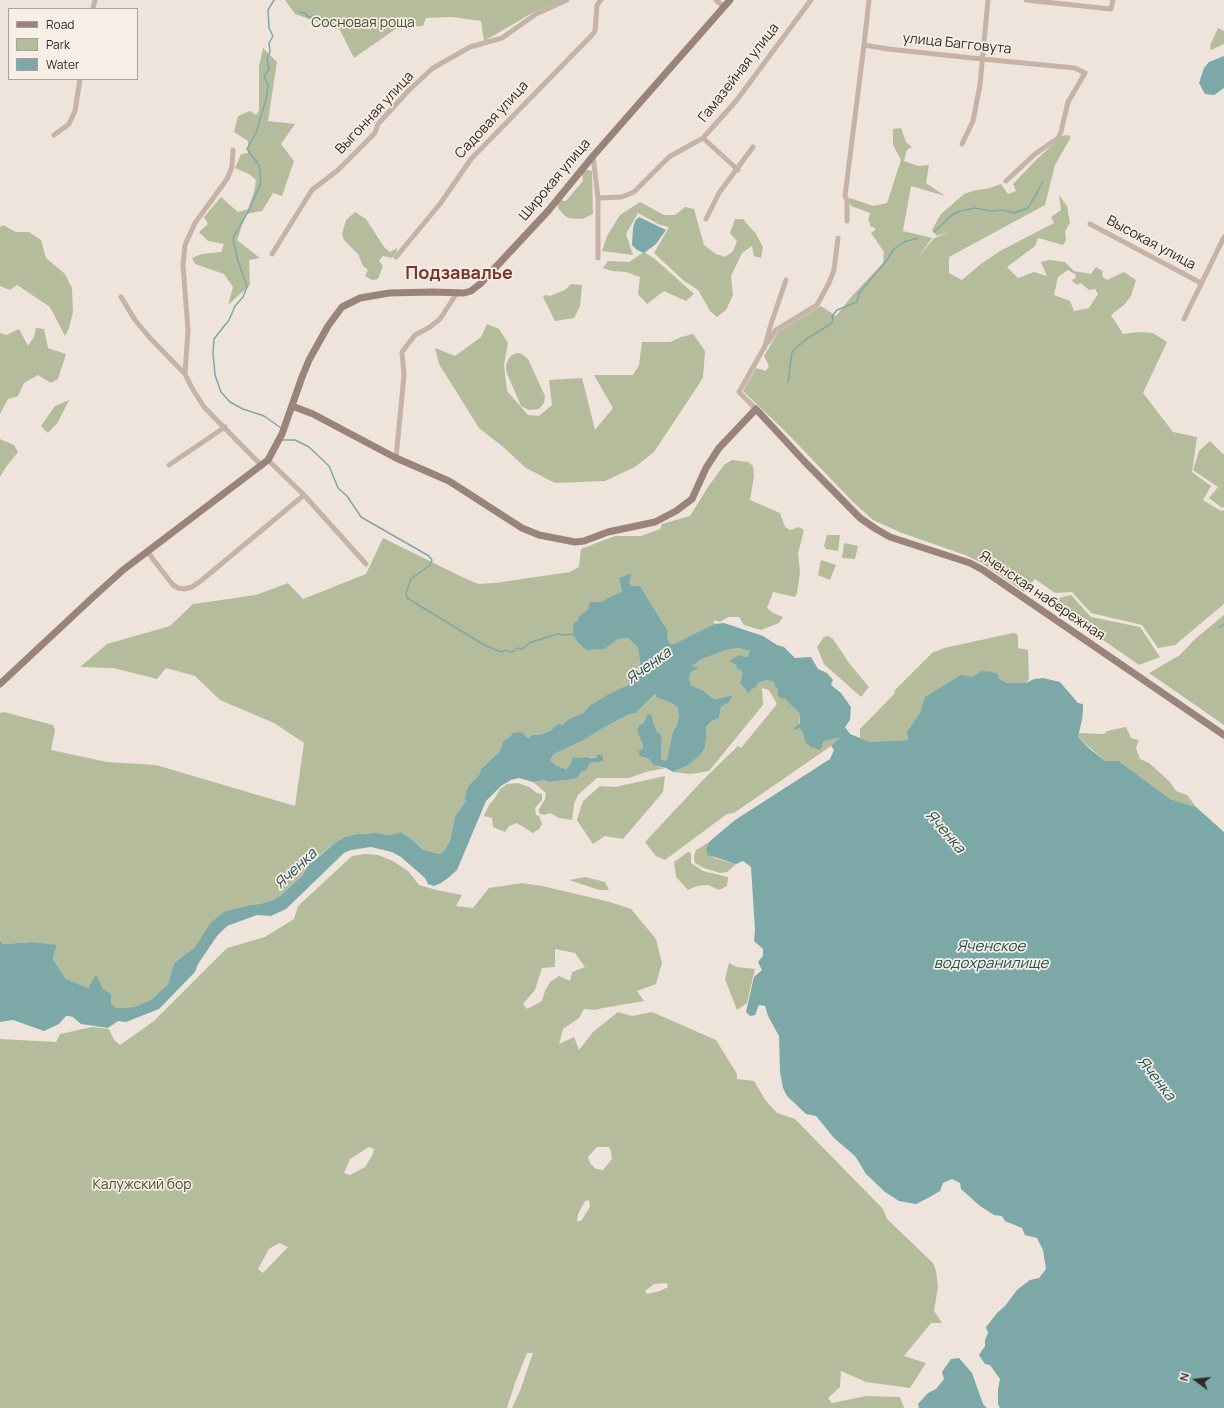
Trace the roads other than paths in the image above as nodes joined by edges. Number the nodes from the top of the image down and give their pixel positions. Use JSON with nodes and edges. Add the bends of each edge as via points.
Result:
{"nodes":[{"id":1,"x":567,"y":0,"type":"edge"},
{"id":2,"x":600,"y":0,"type":"edge"},
{"id":3,"x":716,"y":0,"type":"edge"},
{"id":4,"x":730,"y":0,"type":"edge"},
{"id":5,"x":811,"y":0,"type":"edge"},
{"id":6,"x":868,"y":0,"type":"edge"},
{"id":7,"x":988,"y":0,"type":"edge"},
{"id":8,"x":1026,"y":0,"type":"edge"},
{"id":9,"x":1113,"y":0,"type":"edge"},
{"id":10,"x":724,"y":7,"type":"junction"},
{"id":11,"x":864,"y":45,"type":"junction"},
{"id":12,"x":982,"y":60,"type":"junction"},
{"id":13,"x":80,"y":80,"type":"edge"},
{"id":14,"x":54,"y":135,"type":"dead end"},
{"id":15,"x":703,"y":138,"type":"junction"},
{"id":16,"x":962,"y":144,"type":"dead end"},
{"id":17,"x":754,"y":147,"type":"dead end"},
{"id":18,"x":233,"y":150,"type":"dead end"},
{"id":19,"x":593,"y":156,"type":"junction"},
{"id":20,"x":738,"y":170,"type":"junction"},
{"id":21,"x":1006,"y":181,"type":"dead end"},
{"id":22,"x":598,"y":198,"type":"junction"},
{"id":23,"x":706,"y":219,"type":"dead end"},
{"id":24,"x":847,"y":221,"type":"dead end"},
{"id":25,"x":1090,"y":224,"type":"dead end"},
{"id":26,"x":1224,"y":237,"type":"edge"},
{"id":27,"x":838,"y":238,"type":"dead end"},
{"id":28,"x":272,"y":254,"type":"dead end"},
{"id":29,"x":396,"y":257,"type":"dead end"},
{"id":30,"x":598,"y":258,"type":"dead end"},
{"id":31,"x":786,"y":280,"type":"dead end"},
{"id":32,"x":1201,"y":283,"type":"junction"},
{"id":33,"x":457,"y":293,"type":"junction"},
{"id":34,"x":121,"y":297,"type":"dead end"},
{"id":35,"x":1184,"y":319,"type":"dead end"},
{"id":36,"x":765,"y":346,"type":"junction"},
{"id":37,"x":185,"y":374,"type":"junction"},
{"id":38,"x":292,"y":406,"type":"junction"},
{"id":39,"x":756,"y":409,"type":"junction"},
{"id":40,"x":225,"y":427,"type":"junction"},
{"id":41,"x":396,"y":458,"type":"junction"},
{"id":42,"x":268,"y":460,"type":"junction"},
{"id":43,"x":170,"y":465,"type":"dead end"},
{"id":44,"x":262,"y":466,"type":"junction"},
{"id":45,"x":304,"y":495,"type":"junction"},
{"id":46,"x":148,"y":551,"type":"junction"},
{"id":47,"x":366,"y":564,"type":"dead end"},
{"id":48,"x":0,"y":684,"type":"edge"},
{"id":49,"x":1224,"y":735,"type":"edge"}],
"edges":[{"from":1,"to":28,"type":"street","name":"Выгонная улица","via":[[536,14],[502,38],[470,47],[433,68],[378,124],[375,133],[338,170],[312,190]]},
{"from":2,"to":29,"type":"street","name":"Садовая улица","via":[[595,31],[592,35],[471,159],[440,204]]},
{"from":3,"to":10,"type":"street"},
{"from":4,"to":10,"type":"street","name":"Широкая улица"},
{"from":5,"to":15,"type":"street","name":"Гамазейная улица","via":[[736,102]]},
{"from":6,"to":11,"type":"street"},
{"from":7,"to":12,"type":"street"},
{"from":8,"to":9,"type":"street","via":[[1111,9]]},
{"from":10,"to":19,"type":"street","name":"Широкая улица"},
{"from":11,"to":12,"type":"street","name":"улица Багговута"},
{"from":11,"to":24,"type":"street","via":[[846,196]]},
{"from":12,"to":16,"type":"street","via":[[973,121]]},
{"from":12,"to":21,"type":"street","name":"улица Багговута","via":[[1075,68],[1085,73],[1068,102],[1058,138],[1035,154]]},
{"from":13,"to":14,"type":"street","via":[[75,111],[69,124]]},
{"from":15,"to":20,"type":"street"},
{"from":15,"to":22,"type":"street","name":"Гамазейная улица","via":[[669,157],[634,192],[622,197]]},
{"from":17,"to":20,"type":"street"},
{"from":18,"to":37,"type":"street","via":[[228,179],[195,223],[185,245],[183,265],[188,330]]},
{"from":19,"to":22,"type":"street"},
{"from":19,"to":33,"type":"street","name":"Широкая улица","via":[[548,211],[480,284],[471,290]]},
{"from":20,"to":23,"type":"street","via":[[719,193]]},
{"from":22,"to":30,"type":"street"},
{"from":25,"to":32,"type":"street","name":"Высокая улица"},
{"from":26,"to":32,"type":"street"},
{"from":27,"to":36,"type":"street","via":[[834,270],[817,304],[776,330]]},
{"from":31,"to":36,"type":"street"},
{"from":32,"to":35,"type":"street"},
{"from":33,"to":38,"type":"street","name":"Широкая улица","via":[[389,293],[360,298],[342,307],[309,360]]},
{"from":33,"to":41,"type":"street","via":[[440,319],[415,335],[402,352],[404,377]]},
{"from":34,"to":37,"type":"street","via":[[139,324]]},
{"from":36,"to":39,"type":"street","name":"Яченская набережная","via":[[739,392]]},
{"from":37,"to":40,"type":"street","via":[[204,407]]},
{"from":38,"to":41,"type":"street","via":[[313,414]]},
{"from":38,"to":42,"type":"street","via":[[282,434]]},
{"from":39,"to":41,"type":"street","via":[[719,448],[706,468],[692,499],[655,522],[608,532],[584,541],[567,542],[522,528],[450,481]]},
{"from":39,"to":49,"type":"street","name":"Яченская набережная","via":[[860,518],[890,537],[970,563],[983,570]]},
{"from":40,"to":43,"type":"street"},
{"from":40,"to":44,"type":"street"},
{"from":42,"to":44,"type":"street"},
{"from":42,"to":45,"type":"street"},
{"from":44,"to":46,"type":"street"},
{"from":45,"to":46,"type":"street","via":[[192,587],[184,589],[173,585]]},
{"from":45,"to":47,"type":"street"},
{"from":46,"to":48,"type":"street","via":[[91,598]]}]}
